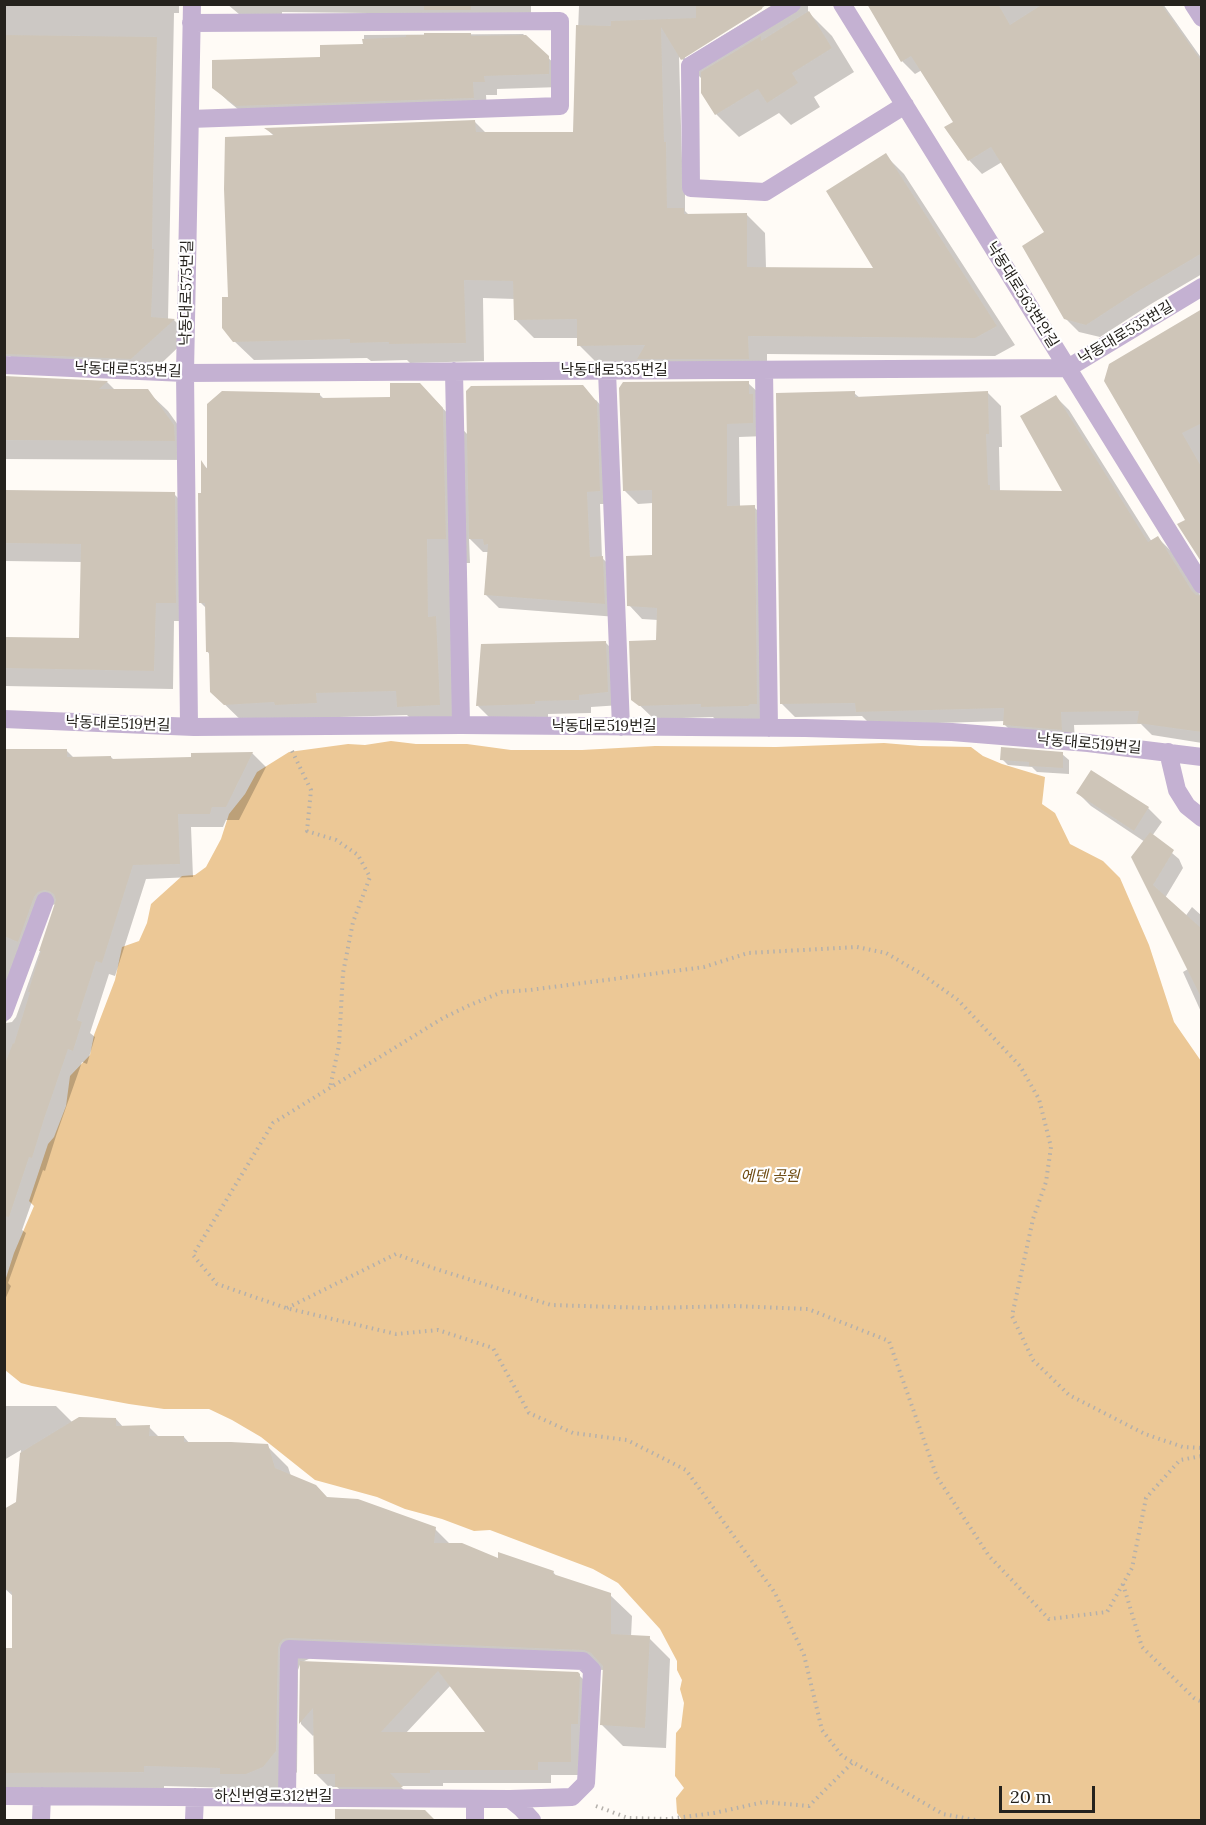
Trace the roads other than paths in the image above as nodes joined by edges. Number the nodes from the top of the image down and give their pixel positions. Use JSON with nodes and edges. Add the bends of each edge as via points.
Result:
{"nodes":[{"id":1,"x":792,"y":4,"type":"edge"},
{"id":2,"x":842,"y":4,"type":"edge"},
{"id":3,"x":1193,"y":4,"type":"edge"},
{"id":4,"x":192,"y":14,"type":"edge"},
{"id":5,"x":1202,"y":18,"type":"edge"},
{"id":6,"x":905,"y":105,"type":"junction"},
{"id":7,"x":190,"y":119,"type":"junction"},
{"id":8,"x":1202,"y":287,"type":"edge"},
{"id":9,"x":4,"y":365,"type":"edge"},
{"id":10,"x":1068,"y":368,"type":"junction"},
{"id":11,"x":764,"y":370,"type":"junction"},
{"id":12,"x":454,"y":371,"type":"junction"},
{"id":13,"x":607,"y":371,"type":"junction"},
{"id":14,"x":185,"y":373,"type":"junction"},
{"id":15,"x":1202,"y":585,"type":"edge"},
{"id":16,"x":4,"y":719,"type":"edge"},
{"id":17,"x":461,"y":725,"type":"junction"},
{"id":18,"x":189,"y":726,"type":"junction"},
{"id":19,"x":621,"y":727,"type":"junction"},
{"id":20,"x":769,"y":728,"type":"junction"},
{"id":21,"x":1168,"y":752,"type":"junction"},
{"id":22,"x":1202,"y":757,"type":"edge"},
{"id":23,"x":1202,"y":818,"type":"edge"},
{"id":24,"x":45,"y":901,"type":"dead end"},
{"id":25,"x":4,"y":1012,"type":"edge"},
{"id":26,"x":4,"y":1796,"type":"edge"},
{"id":27,"x":42,"y":1796,"type":"junction"},
{"id":28,"x":195,"y":1797,"type":"junction"},
{"id":29,"x":287,"y":1797,"type":"junction"},
{"id":30,"x":475,"y":1799,"type":"junction"},
{"id":31,"x":510,"y":1799,"type":"junction"},
{"id":32,"x":41,"y":1821,"type":"edge"},
{"id":33,"x":194,"y":1821,"type":"edge"},
{"id":34,"x":474,"y":1821,"type":"edge"},
{"id":35,"x":532,"y":1821,"type":"edge"}],
"edges":[{"from":1,"to":6,"type":"lane","via":[[690,66],[691,188],[765,192]]},
{"from":2,"to":6,"type":"lane","name":"낙동대로563번안길"},
{"from":3,"to":5,"type":"lane"},
{"from":4,"to":7,"type":"lane","name":"낙동대로575번길"},
{"from":4,"to":7,"type":"lane","via":[[560,21],[560,106]]},
{"from":6,"to":10,"type":"lane","name":"낙동대로563번안길"},
{"from":7,"to":14,"type":"lane","name":"낙동대로575번길"},
{"from":8,"to":10,"type":"lane","name":"낙동대로535번길"},
{"from":9,"to":14,"type":"lane","name":"낙동대로535번길"},
{"from":10,"to":11,"type":"lane","name":"낙동대로535번길"},
{"from":10,"to":15,"type":"lane","name":"낙동대로563번안길"},
{"from":11,"to":13,"type":"lane","name":"낙동대로535번길"},
{"from":11,"to":20,"type":"lane"},
{"from":12,"to":13,"type":"lane","name":"낙동대로535번길"},
{"from":12,"to":14,"type":"lane","name":"낙동대로535번길"},
{"from":12,"to":17,"type":"lane"},
{"from":13,"to":19,"type":"lane"},
{"from":14,"to":18,"type":"lane","name":"낙동대로575번길"},
{"from":16,"to":18,"type":"lane","name":"낙동대로519번길"},
{"from":17,"to":18,"type":"lane","name":"낙동대로519번길"},
{"from":17,"to":19,"type":"lane","name":"낙동대로519번길"},
{"from":19,"to":20,"type":"lane","name":"낙동대로519번길"},
{"from":20,"to":21,"type":"lane","name":"낙동대로519번길","via":[[952,732]]},
{"from":21,"to":22,"type":"lane","name":"낙동대로519번길"},
{"from":21,"to":23,"type":"lane","via":[[1177,790],[1187,806]]},
{"from":24,"to":25,"type":"lane"},
{"from":26,"to":27,"type":"lane","name":"하신번영로312번길"},
{"from":27,"to":28,"type":"lane","name":"하신번영로312번길"},
{"from":27,"to":32,"type":"lane"},
{"from":28,"to":29,"type":"lane","name":"하신번영로312번길"},
{"from":28,"to":33,"type":"lane"},
{"from":29,"to":30,"type":"lane","name":"하신번영로312번길"},
{"from":29,"to":31,"type":"lane","name":"하신번영로312번길","via":[[289,1649],[583,1661],[592,1670],[586,1783],[572,1797]]},
{"from":30,"to":31,"type":"lane","name":"하신번영로312번길"},
{"from":30,"to":34,"type":"lane"},
{"from":31,"to":35,"type":"lane"}]}
